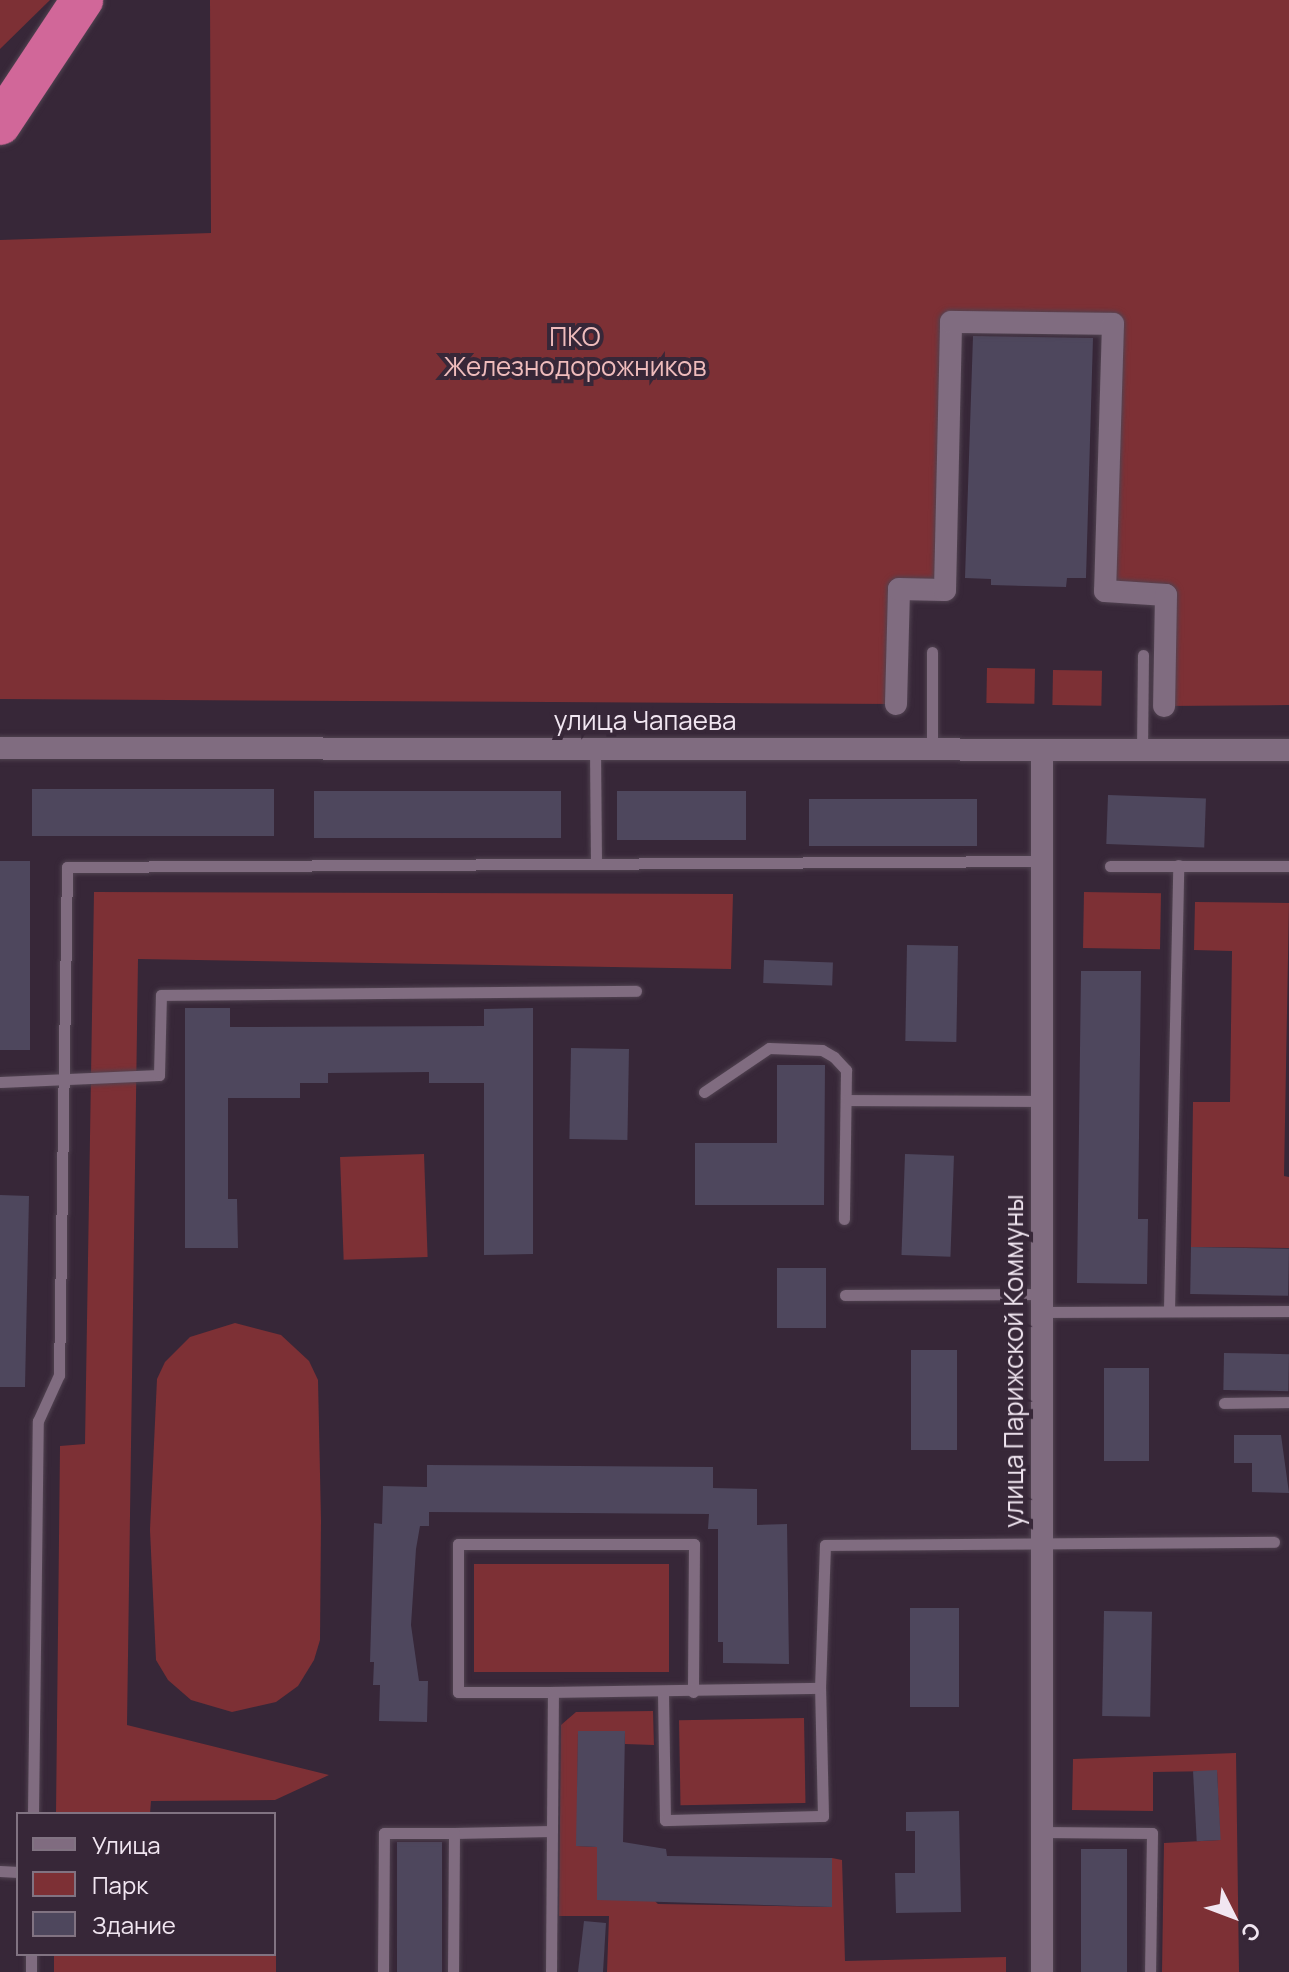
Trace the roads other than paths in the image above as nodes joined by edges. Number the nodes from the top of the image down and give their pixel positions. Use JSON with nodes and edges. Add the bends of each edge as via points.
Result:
{"nodes":[{"id":1,"x":73,"y":14,"type":"edge"},
{"id":2,"x":0,"y":77,"type":"edge"},
{"id":3,"x":0,"y":124,"type":"edge"},
{"id":4,"x":932,"y":652,"type":"dead end"},
{"id":5,"x":1143,"y":655,"type":"dead end"},
{"id":6,"x":896,"y":704,"type":"dead end"},
{"id":7,"x":1164,"y":706,"type":"dead end"},
{"id":8,"x":0,"y":748,"type":"edge"},
{"id":9,"x":595,"y":749,"type":"junction"},
{"id":10,"x":932,"y":749,"type":"junction"},
{"id":11,"x":1042,"y":750,"type":"junction"},
{"id":12,"x":1142,"y":750,"type":"junction"},
{"id":13,"x":1289,"y":750,"type":"edge"},
{"id":14,"x":1042,"y":861,"type":"junction"},
{"id":15,"x":596,"y":864,"type":"junction"},
{"id":16,"x":1178,"y":865,"type":"junction"},
{"id":17,"x":1110,"y":866,"type":"dead end"},
{"id":18,"x":1289,"y":866,"type":"edge"},
{"id":19,"x":636,"y":991,"type":"dead end"},
{"id":20,"x":63,"y":1079,"type":"junction"},
{"id":21,"x":0,"y":1082,"type":"edge"},
{"id":22,"x":704,"y":1092,"type":"dead end"},
{"id":23,"x":846,"y":1100,"type":"junction"},
{"id":24,"x":1042,"y":1101,"type":"junction"},
{"id":25,"x":844,"y":1219,"type":"dead end"},
{"id":26,"x":845,"y":1295,"type":"dead end"},
{"id":27,"x":1042,"y":1303,"type":"junction"},
{"id":28,"x":1169,"y":1310,"type":"junction"},
{"id":29,"x":1289,"y":1311,"type":"edge"},
{"id":30,"x":1289,"y":1402,"type":"edge"},
{"id":31,"x":1224,"y":1403,"type":"dead end"},
{"id":32,"x":1274,"y":1542,"type":"dead end"},
{"id":33,"x":1042,"y":1544,"type":"junction"},
{"id":34,"x":820,"y":1688,"type":"junction"},
{"id":35,"x":553,"y":1692,"type":"junction"},
{"id":36,"x":693,"y":1692,"type":"junction"},
{"id":37,"x":663,"y":1693,"type":"junction"},
{"id":38,"x":33,"y":1812,"type":"edge"},
{"id":39,"x":551,"y":1831,"type":"junction"},
{"id":40,"x":1042,"y":1832,"type":"junction"},
{"id":41,"x":454,"y":1833,"type":"junction"},
{"id":42,"x":383,"y":1972,"type":"edge"},
{"id":43,"x":453,"y":1972,"type":"edge"},
{"id":44,"x":551,"y":1972,"type":"edge"},
{"id":45,"x":1042,"y":1972,"type":"edge"},
{"id":46,"x":1150,"y":1972,"type":"edge"}],
"edges":[{"from":1,"to":2,"type":"highway"},
{"from":1,"to":3,"type":"highway"},
{"from":4,"to":10,"type":"lane"},
{"from":5,"to":12,"type":"lane"},
{"from":6,"to":7,"type":"street","via":[[899,589],[945,590],[951,322],[1113,324],[1105,591],[1166,595]]},
{"from":8,"to":9,"type":"street","name":"улица Чапаева"},
{"from":9,"to":10,"type":"street","name":"улица Чапаева"},
{"from":9,"to":15,"type":"lane"},
{"from":10,"to":11,"type":"street","name":"улица Чапаева"},
{"from":11,"to":12,"type":"street","name":"улица Чапаева"},
{"from":11,"to":14,"type":"street","name":"улица Парижской Коммуны"},
{"from":12,"to":13,"type":"street","name":"улица Чапаева"},
{"from":14,"to":15,"type":"lane"},
{"from":14,"to":24,"type":"street","name":"улица Парижской Коммуны"},
{"from":15,"to":20,"type":"lane","via":[[67,867]]},
{"from":16,"to":17,"type":"lane"},
{"from":16,"to":18,"type":"lane"},
{"from":16,"to":28,"type":"lane"},
{"from":19,"to":20,"type":"lane","via":[[161,995],[159,1075]]},
{"from":20,"to":21,"type":"lane"},
{"from":20,"to":38,"type":"lane","via":[[59,1375],[38,1421]]},
{"from":22,"to":23,"type":"lane","via":[[769,1048],[822,1050],[846,1070]]},
{"from":23,"to":24,"type":"lane"},
{"from":23,"to":25,"type":"lane"},
{"from":24,"to":27,"type":"street","name":"улица Парижской Коммуны"},
{"from":26,"to":27,"type":"lane"},
{"from":27,"to":28,"type":"lane"},
{"from":27,"to":33,"type":"street","name":"улица Парижской Коммуны"},
{"from":28,"to":29,"type":"lane"},
{"from":30,"to":31,"type":"lane"},
{"from":32,"to":33,"type":"lane"},
{"from":33,"to":34,"type":"lane","via":[[825,1545]]},
{"from":33,"to":40,"type":"street","name":"улица Парижской Коммуны"},
{"from":34,"to":36,"type":"lane"},
{"from":34,"to":37,"type":"lane","via":[[823,1816],[665,1820]]},
{"from":35,"to":36,"type":"lane","via":[[458,1692],[458,1544],[694,1544]]},
{"from":35,"to":37,"type":"lane"},
{"from":35,"to":39,"type":"lane"},
{"from":36,"to":37,"type":"lane"},
{"from":39,"to":41,"type":"lane"},
{"from":39,"to":44,"type":"lane"},
{"from":40,"to":45,"type":"street","name":"улица Парижской Коммуны"},
{"from":40,"to":46,"type":"lane","via":[[1152,1833]]},
{"from":41,"to":42,"type":"lane","via":[[384,1833]]},
{"from":41,"to":43,"type":"lane"}]}
